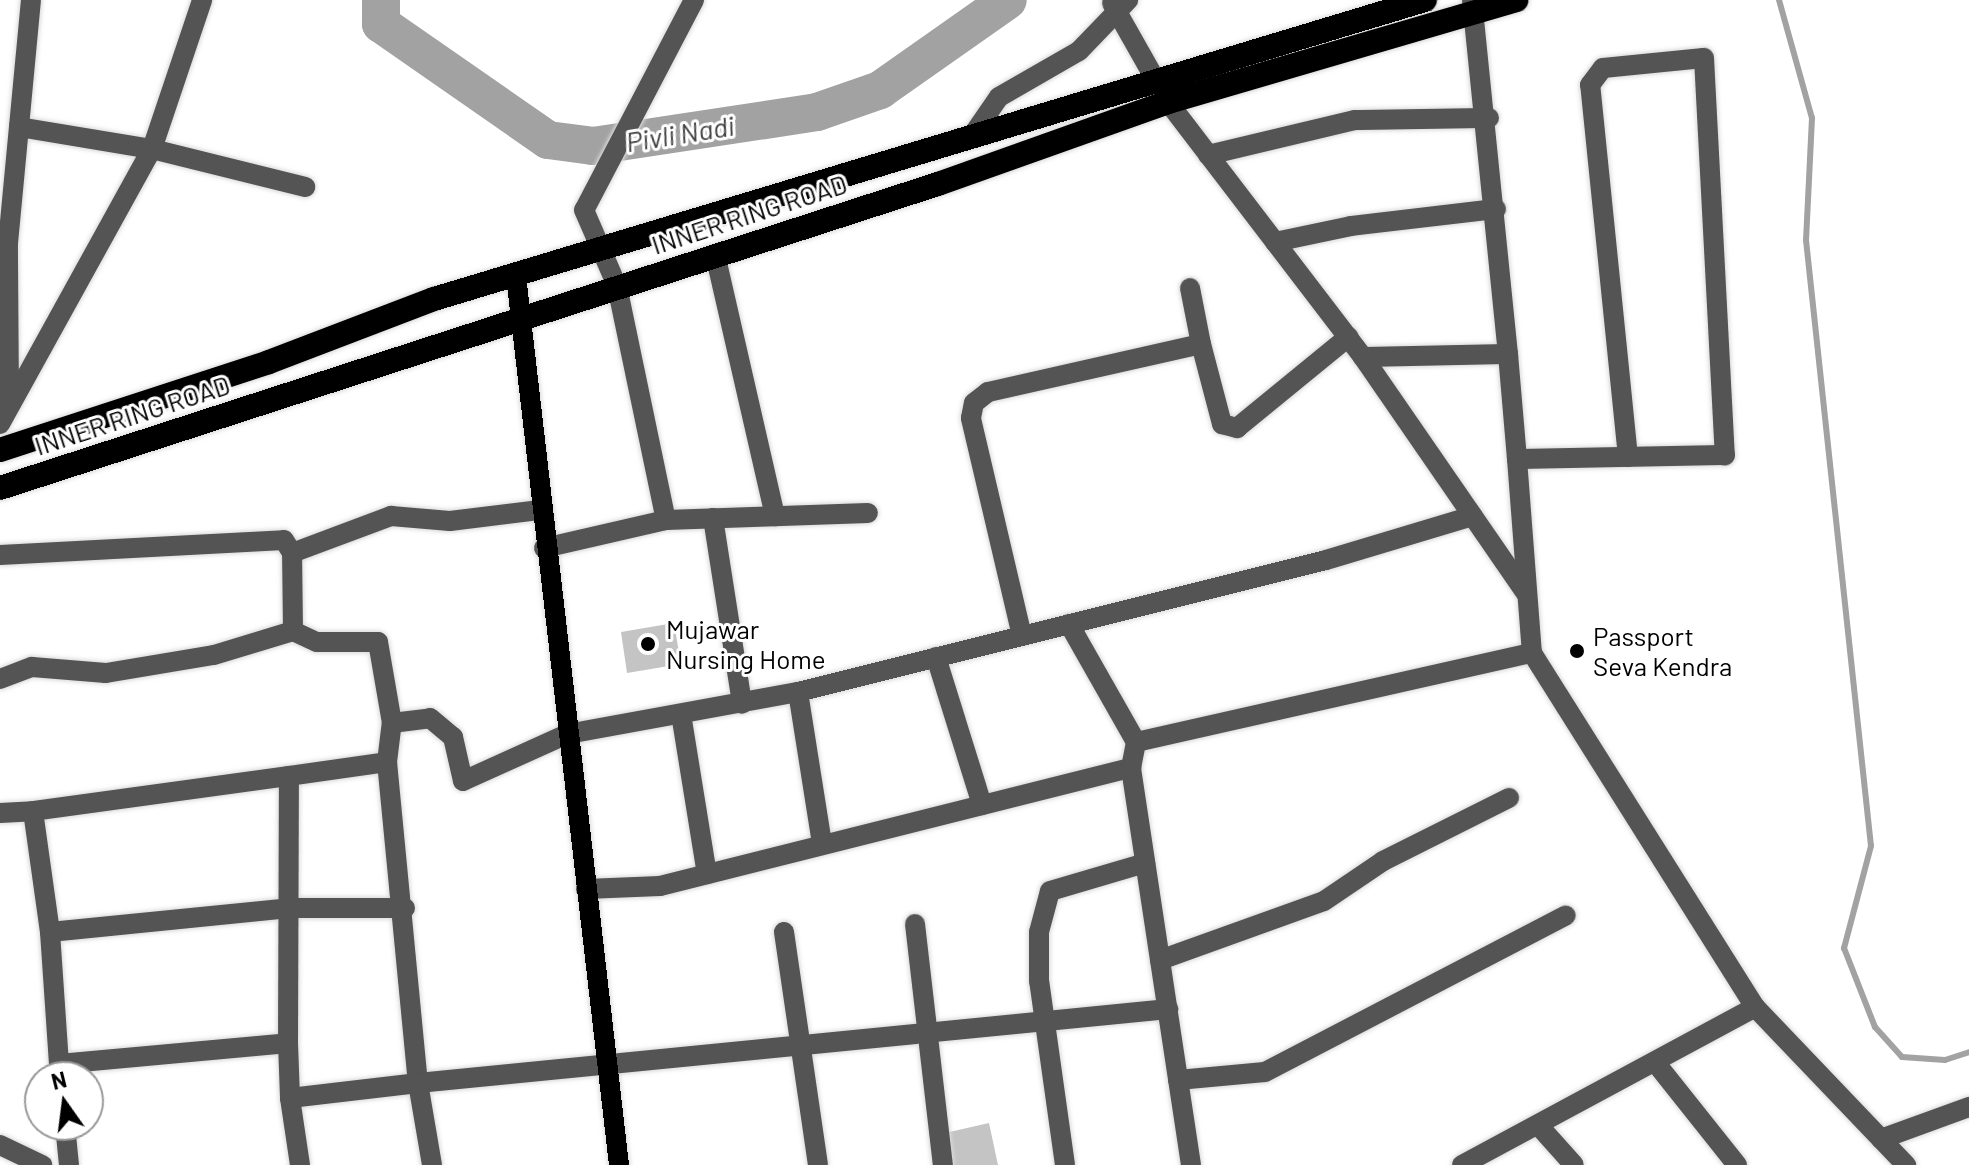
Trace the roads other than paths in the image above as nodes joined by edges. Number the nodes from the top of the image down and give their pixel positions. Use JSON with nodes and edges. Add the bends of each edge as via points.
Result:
{"nodes":[{"id":1,"x":31,"y":0,"type":"edge"},
{"id":2,"x":202,"y":0,"type":"edge"},
{"id":3,"x":694,"y":0,"type":"edge"},
{"id":4,"x":1425,"y":0,"type":"edge"},
{"id":5,"x":1516,"y":0,"type":"edge"},
{"id":6,"x":1118,"y":4,"type":"edge"},
{"id":7,"x":1474,"y":6,"type":"edge"},
{"id":8,"x":1155,"y":79,"type":"junction"},
{"id":9,"x":1168,"y":102,"type":"junction"},
{"id":10,"x":1489,"y":118,"type":"junction"},
{"id":11,"x":19,"y":127,"type":"junction"},
{"id":12,"x":970,"y":139,"type":"junction"},
{"id":13,"x":152,"y":149,"type":"junction"},
{"id":14,"x":1208,"y":155,"type":"junction"},
{"id":15,"x":305,"y":187,"type":"dead end"},
{"id":16,"x":1496,"y":209,"type":"junction"},
{"id":17,"x":1275,"y":242,"type":"junction"},
{"id":18,"x":602,"y":250,"type":"junction"},
{"id":19,"x":715,"y":254,"type":"junction"},
{"id":20,"x":516,"y":276,"type":"junction"},
{"id":21,"x":617,"y":286,"type":"junction"},
{"id":22,"x":1190,"y":288,"type":"dead end"},
{"id":23,"x":516,"y":319,"type":"junction"},
{"id":24,"x":1348,"y":337,"type":"junction"},
{"id":25,"x":1201,"y":344,"type":"junction"},
{"id":26,"x":1508,"y":354,"type":"junction"},
{"id":27,"x":1363,"y":357,"type":"junction"},
{"id":28,"x":5,"y":415,"type":"edge"},
{"id":29,"x":0,"y":450,"type":"edge"},
{"id":30,"x":1628,"y":457,"type":"junction"},
{"id":31,"x":1517,"y":459,"type":"junction"},
{"id":32,"x":0,"y":488,"type":"edge"},
{"id":33,"x":540,"y":510,"type":"junction"},
{"id":34,"x":868,"y":513,"type":"dead end"},
{"id":35,"x":775,"y":516,"type":"junction"},
{"id":36,"x":1473,"y":516,"type":"junction"},
{"id":37,"x":713,"y":518,"type":"junction"},
{"id":38,"x":666,"y":520,"type":"junction"},
{"id":39,"x":544,"y":548,"type":"junction"},
{"id":40,"x":292,"y":553,"type":"junction"},
{"id":41,"x":0,"y":555,"type":"edge"},
{"id":42,"x":1528,"y":596,"type":"junction"},
{"id":43,"x":1069,"y":624,"type":"junction"},
{"id":44,"x":293,"y":631,"type":"junction"},
{"id":45,"x":1022,"y":636,"type":"junction"},
{"id":46,"x":1532,"y":653,"type":"junction"},
{"id":47,"x":936,"y":657,"type":"junction"},
{"id":48,"x":0,"y":679,"type":"edge"},
{"id":49,"x":798,"y":692,"type":"junction"},
{"id":50,"x":742,"y":704,"type":"junction"},
{"id":51,"x":681,"y":714,"type":"junction"},
{"id":52,"x":392,"y":723,"type":"junction"},
{"id":53,"x":567,"y":734,"type":"junction"},
{"id":54,"x":1136,"y":742,"type":"junction"},
{"id":55,"x":387,"y":762,"type":"junction"},
{"id":56,"x":1131,"y":768,"type":"junction"},
{"id":57,"x":289,"y":776,"type":"junction"},
{"id":58,"x":1509,"y":798,"type":"dead end"},
{"id":59,"x":982,"y":805,"type":"junction"},
{"id":60,"x":33,"y":811,"type":"junction"},
{"id":61,"x":0,"y":813,"type":"edge"},
{"id":62,"x":822,"y":844,"type":"junction"},
{"id":63,"x":1145,"y":863,"type":"junction"},
{"id":64,"x":707,"y":874,"type":"junction"},
{"id":65,"x":586,"y":889,"type":"junction"},
{"id":66,"x":292,"y":908,"type":"junction"},
{"id":67,"x":405,"y":908,"type":"junction"},
{"id":68,"x":1566,"y":915,"type":"dead end"},
{"id":69,"x":915,"y":924,"type":"dead end"},
{"id":70,"x":50,"y":932,"type":"junction"},
{"id":71,"x":784,"y":932,"type":"dead end"},
{"id":72,"x":1160,"y":960,"type":"junction"},
{"id":73,"x":1755,"y":1007,"type":"junction"},
{"id":74,"x":1168,"y":1009,"type":"junction"},
{"id":75,"x":1046,"y":1022,"type":"junction"},
{"id":76,"x":925,"y":1035,"type":"junction"},
{"id":77,"x":288,"y":1043,"type":"junction"},
{"id":78,"x":804,"y":1047,"type":"junction"},
{"id":79,"x":59,"y":1061,"type":"edge"},
{"id":80,"x":1655,"y":1062,"type":"junction"},
{"id":81,"x":607,"y":1063,"type":"junction"},
{"id":82,"x":104,"y":1066,"type":"edge"},
{"id":83,"x":1178,"y":1080,"type":"junction"},
{"id":84,"x":418,"y":1083,"type":"junction"},
{"id":85,"x":290,"y":1098,"type":"junction"},
{"id":86,"x":1969,"y":1107,"type":"edge"},
{"id":87,"x":1539,"y":1126,"type":"junction"},
{"id":88,"x":1881,"y":1139,"type":"junction"},
{"id":89,"x":67,"y":1141,"type":"edge"},
{"id":90,"x":0,"y":1145,"type":"edge"},
{"id":91,"x":42,"y":1165,"type":"edge"},
{"id":92,"x":69,"y":1165,"type":"edge"},
{"id":93,"x":300,"y":1165,"type":"edge"},
{"id":94,"x":432,"y":1165,"type":"edge"},
{"id":95,"x":619,"y":1165,"type":"edge"},
{"id":96,"x":818,"y":1165,"type":"edge"},
{"id":97,"x":943,"y":1165,"type":"edge"},
{"id":98,"x":1065,"y":1165,"type":"edge"},
{"id":99,"x":1191,"y":1165,"type":"edge"},
{"id":100,"x":1462,"y":1165,"type":"edge"},
{"id":101,"x":1574,"y":1165,"type":"edge"},
{"id":102,"x":1737,"y":1165,"type":"edge"},
{"id":103,"x":1906,"y":1165,"type":"edge"}],
"edges":[{"from":1,"to":11,"type":"street"},
{"from":2,"to":13,"type":"street"},
{"from":3,"to":18,"type":"street","via":[[584,210]]},
{"from":4,"to":8,"type":"highway","name":"INNER RING ROAD","via":[[1284,47]]},
{"from":5,"to":7,"type":"highway","name":"INNER RING ROAD"},
{"from":6,"to":8,"type":"street"},
{"from":6,"to":12,"type":"street","via":[[1079,51],[999,97]]},
{"from":7,"to":9,"type":"highway","name":"INNER RING ROAD"},
{"from":7,"to":10,"type":"street"},
{"from":8,"to":12,"type":"highway","name":"INNER RING ROAD"},
{"from":9,"to":14,"type":"street"},
{"from":9,"to":19,"type":"highway","name":"INNER RING ROAD"},
{"from":10,"to":14,"type":"street","via":[[1355,120]]},
{"from":10,"to":16,"type":"street"},
{"from":11,"to":13,"type":"street"},
{"from":11,"to":28,"type":"street","via":[[8,243]]},
{"from":12,"to":18,"type":"highway","name":"INNER RING ROAD"},
{"from":13,"to":15,"type":"street"},
{"from":13,"to":28,"type":"street"},
{"from":14,"to":17,"type":"street"},
{"from":16,"to":17,"type":"street","via":[[1351,226]]},
{"from":16,"to":26,"type":"street"},
{"from":17,"to":24,"type":"street"},
{"from":18,"to":20,"type":"highway","name":"INNER RING ROAD"},
{"from":18,"to":21,"type":"street"},
{"from":19,"to":21,"type":"highway","name":"INNER RING ROAD"},
{"from":19,"to":35,"type":"street"},
{"from":20,"to":23,"type":"main road"},
{"from":20,"to":29,"type":"highway","name":"INNER RING ROAD"},
{"from":21,"to":23,"type":"highway","name":"INNER RING ROAD"},
{"from":21,"to":38,"type":"street"},
{"from":22,"to":25,"type":"street"},
{"from":23,"to":32,"type":"highway","name":"INNER RING ROAD"},
{"from":23,"to":33,"type":"main road"},
{"from":24,"to":25,"type":"street","via":[[1237,428],[1222,424]]},
{"from":24,"to":27,"type":"street"},
{"from":25,"to":45,"type":"street","via":[[988,392],[974,403],[971,418]]},
{"from":26,"to":27,"type":"street"},
{"from":26,"to":31,"type":"street"},
{"from":27,"to":36,"type":"street"},
{"from":30,"to":30,"type":"street","via":[[1590,85],[1603,68],[1704,58],[1725,455]]},
{"from":30,"to":31,"type":"street"},
{"from":31,"to":42,"type":"street"},
{"from":33,"to":39,"type":"main road"},
{"from":33,"to":40,"type":"street","via":[[450,521],[391,516]]},
{"from":34,"to":35,"type":"street"},
{"from":35,"to":37,"type":"street"},
{"from":36,"to":42,"type":"street"},
{"from":36,"to":43,"type":"street","via":[[1326,560]]},
{"from":37,"to":38,"type":"street"},
{"from":37,"to":50,"type":"street"},
{"from":38,"to":39,"type":"street"},
{"from":39,"to":53,"type":"main road"},
{"from":40,"to":41,"type":"street","via":[[284,540]]},
{"from":40,"to":44,"type":"street"},
{"from":42,"to":46,"type":"street"},
{"from":43,"to":45,"type":"street"},
{"from":43,"to":54,"type":"street"},
{"from":44,"to":48,"type":"street","via":[[214,655],[106,673],[32,667]]},
{"from":44,"to":52,"type":"street","via":[[317,642],[378,642]]},
{"from":45,"to":47,"type":"street"},
{"from":46,"to":54,"type":"street"},
{"from":46,"to":73,"type":"street"},
{"from":47,"to":49,"type":"street"},
{"from":47,"to":59,"type":"street"},
{"from":49,"to":50,"type":"street"},
{"from":49,"to":62,"type":"street"},
{"from":50,"to":51,"type":"street"},
{"from":51,"to":53,"type":"street"},
{"from":51,"to":64,"type":"street"},
{"from":52,"to":53,"type":"street","via":[[430,718],[453,737],[463,781]]},
{"from":52,"to":55,"type":"street"},
{"from":53,"to":65,"type":"main road"},
{"from":54,"to":56,"type":"street"},
{"from":55,"to":57,"type":"street"},
{"from":55,"to":67,"type":"street"},
{"from":56,"to":59,"type":"street"},
{"from":56,"to":63,"type":"street"},
{"from":57,"to":60,"type":"street"},
{"from":57,"to":66,"type":"street"},
{"from":58,"to":72,"type":"street","via":[[1383,861],[1324,901]]},
{"from":59,"to":62,"type":"street"},
{"from":60,"to":61,"type":"street"},
{"from":60,"to":70,"type":"street"},
{"from":62,"to":64,"type":"street"},
{"from":63,"to":72,"type":"street"},
{"from":63,"to":75,"type":"street","via":[[1050,891],[1039,932]]},
{"from":64,"to":65,"type":"street","via":[[660,886]]},
{"from":65,"to":81,"type":"main road"},
{"from":66,"to":67,"type":"street"},
{"from":66,"to":70,"type":"street"},
{"from":66,"to":77,"type":"street"},
{"from":67,"to":84,"type":"street"},
{"from":68,"to":83,"type":"street","via":[[1265,1072]]},
{"from":69,"to":76,"type":"street"},
{"from":70,"to":79,"type":"street"},
{"from":71,"to":78,"type":"street"},
{"from":72,"to":74,"type":"street"},
{"from":73,"to":80,"type":"street"},
{"from":73,"to":88,"type":"street"},
{"from":74,"to":75,"type":"street"},
{"from":74,"to":83,"type":"street"},
{"from":75,"to":76,"type":"street"},
{"from":75,"to":98,"type":"street"},
{"from":76,"to":78,"type":"street"},
{"from":76,"to":97,"type":"street"},
{"from":77,"to":82,"type":"street"},
{"from":77,"to":85,"type":"street"},
{"from":78,"to":81,"type":"street"},
{"from":78,"to":96,"type":"street"},
{"from":80,"to":87,"type":"street"},
{"from":80,"to":102,"type":"street"},
{"from":81,"to":84,"type":"street"},
{"from":81,"to":95,"type":"main road"},
{"from":83,"to":99,"type":"street"},
{"from":84,"to":85,"type":"street"},
{"from":84,"to":94,"type":"street"},
{"from":85,"to":93,"type":"street"},
{"from":86,"to":88,"type":"street"},
{"from":87,"to":100,"type":"street"},
{"from":87,"to":101,"type":"street"},
{"from":88,"to":103,"type":"street"},
{"from":89,"to":92,"type":"street"},
{"from":90,"to":91,"type":"street"}]}
